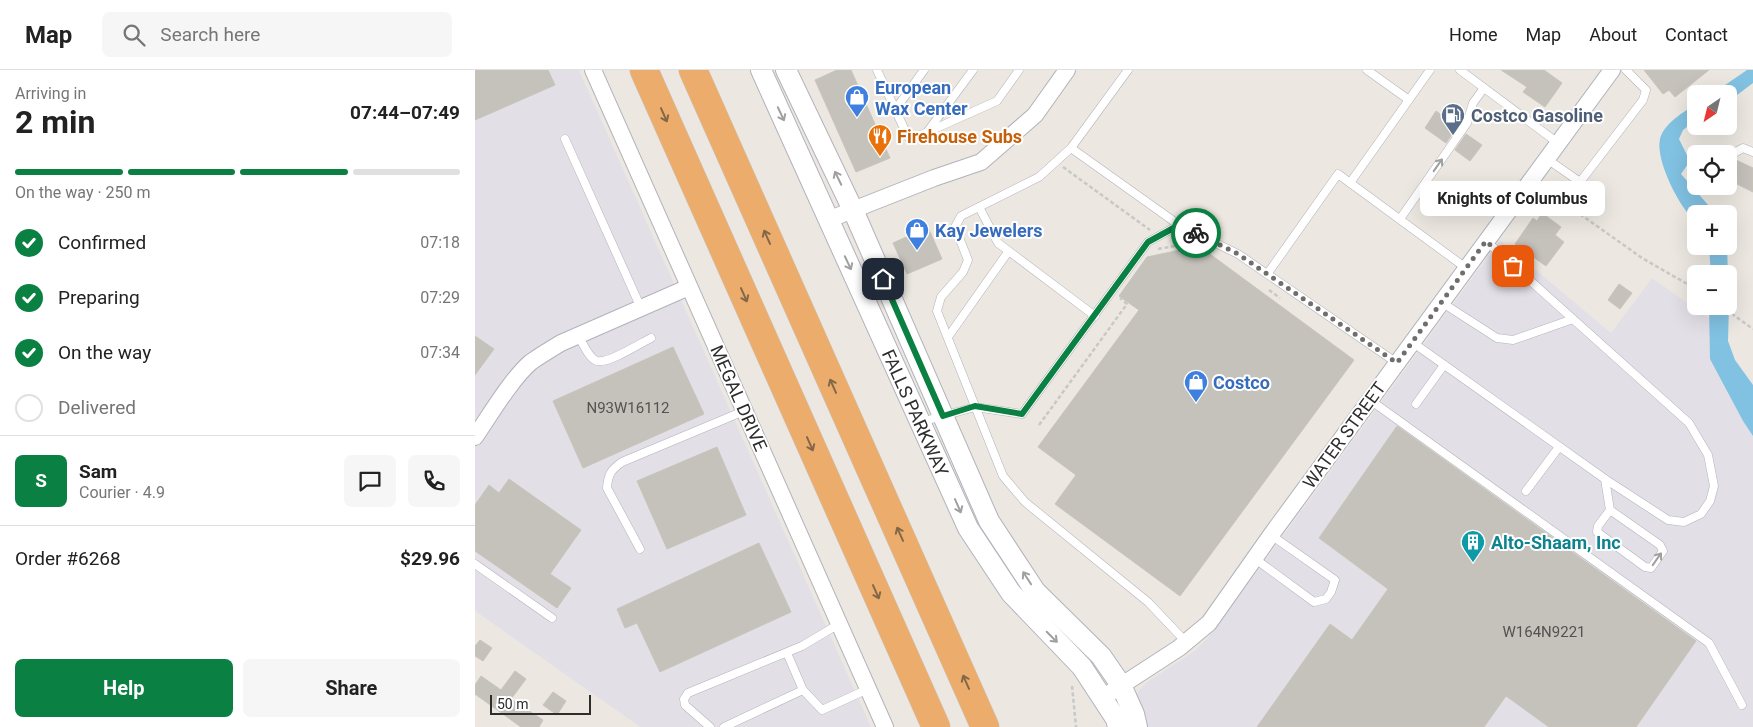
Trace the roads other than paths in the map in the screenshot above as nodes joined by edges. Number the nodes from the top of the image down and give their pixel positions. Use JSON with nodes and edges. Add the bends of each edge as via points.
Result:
{"nodes":[{"id":1,"x":593,"y":70,"type":"edge"},
{"id":2,"x":644,"y":70,"type":"edge"},
{"id":3,"x":693,"y":70,"type":"edge"},
{"id":4,"x":761,"y":70,"type":"edge"},
{"id":5,"x":786,"y":70,"type":"edge"},
{"id":6,"x":878,"y":70,"type":"edge"},
{"id":7,"x":925,"y":70,"type":"edge"},
{"id":8,"x":973,"y":70,"type":"edge"},
{"id":9,"x":1019,"y":70,"type":"edge"},
{"id":10,"x":1067,"y":70,"type":"edge"},
{"id":11,"x":1128,"y":70,"type":"edge"},
{"id":12,"x":1367,"y":70,"type":"edge"},
{"id":13,"x":1430,"y":70,"type":"edge"},
{"id":14,"x":1460,"y":70,"type":"edge"},
{"id":15,"x":1626,"y":70,"type":"edge"},
{"id":16,"x":1607,"y":72,"type":"edge"},
{"id":17,"x":1484,"y":88,"type":"junction"},
{"id":18,"x":1409,"y":100,"type":"junction"},
{"id":19,"x":895,"y":110,"type":"junction"},
{"id":20,"x":927,"y":133,"type":"junction"},
{"id":21,"x":565,"y":139,"type":"dead end"},
{"id":22,"x":1559,"y":143,"type":"junction"},
{"id":23,"x":1071,"y":148,"type":"junction"},
{"id":24,"x":1737,"y":151,"type":"edge"},
{"id":25,"x":1753,"y":152,"type":"edge"},
{"id":26,"x":1547,"y":158,"type":"junction"},
{"id":27,"x":1350,"y":183,"type":"junction"},
{"id":28,"x":979,"y":207,"type":"junction"},
{"id":29,"x":853,"y":210,"type":"junction"},
{"id":30,"x":830,"y":219,"type":"junction"},
{"id":31,"x":1400,"y":220,"type":"junction"},
{"id":32,"x":1179,"y":225,"type":"junction"},
{"id":33,"x":1486,"y":241,"type":"junction"},
{"id":34,"x":1008,"y":252,"type":"junction"},
{"id":35,"x":1466,"y":268,"type":"junction"},
{"id":36,"x":1268,"y":273,"type":"junction"},
{"id":37,"x":689,"y":286,"type":"junction"},
{"id":38,"x":1441,"y":302,"type":"junction"},
{"id":39,"x":641,"y":308,"type":"junction"},
{"id":40,"x":1095,"y":316,"type":"junction"},
{"id":41,"x":1573,"y":319,"type":"junction"},
{"id":42,"x":579,"y":336,"type":"junction"},
{"id":43,"x":949,"y":337,"type":"junction"},
{"id":44,"x":651,"y":338,"type":"dead end"},
{"id":45,"x":1412,"y":342,"type":"junction"},
{"id":46,"x":1397,"y":363,"type":"junction"},
{"id":47,"x":1444,"y":365,"type":"junction"},
{"id":48,"x":1370,"y":400,"type":"junction"},
{"id":49,"x":1416,"y":404,"type":"dead end"},
{"id":50,"x":975,"y":406,"type":"junction"},
{"id":51,"x":744,"y":410,"type":"junction"},
{"id":52,"x":943,"y":416,"type":"junction"},
{"id":53,"x":921,"y":422,"type":"junction"},
{"id":54,"x":475,"y":437,"type":"edge"},
{"id":55,"x":1559,"y":447,"type":"junction"},
{"id":56,"x":1605,"y":479,"type":"junction"},
{"id":57,"x":1527,"y":491,"type":"dead end"},
{"id":58,"x":1610,"y":510,"type":"junction"},
{"id":59,"x":1271,"y":535,"type":"junction"},
{"id":60,"x":640,"y":549,"type":"dead end"},
{"id":61,"x":1254,"y":558,"type":"junction"},
{"id":62,"x":475,"y":564,"type":"edge"},
{"id":63,"x":551,"y":618,"type":"dead end"},
{"id":64,"x":839,"y":624,"type":"junction"},
{"id":65,"x":1186,"y":642,"type":"junction"},
{"id":66,"x":787,"y":653,"type":"junction"},
{"id":67,"x":1121,"y":685,"type":"junction"},
{"id":68,"x":868,"y":689,"type":"junction"},
{"id":69,"x":803,"y":690,"type":"junction"},
{"id":70,"x":1102,"y":698,"type":"junction"},
{"id":71,"x":1742,"y":705,"type":"dead end"},
{"id":72,"x":710,"y":727,"type":"edge"},
{"id":73,"x":724,"y":727,"type":"edge"},
{"id":74,"x":885,"y":727,"type":"edge"},
{"id":75,"x":936,"y":727,"type":"edge"},
{"id":76,"x":985,"y":727,"type":"edge"},
{"id":77,"x":1118,"y":727,"type":"edge"},
{"id":78,"x":1137,"y":727,"type":"edge"}],
"edges":[{"from":1,"to":37,"type":"street","name":"MEGAL DRIVE"},
{"from":2,"to":75,"type":"highway","one_way":true},
{"from":76,"to":3,"type":"highway","one_way":true},
{"from":4,"to":30,"type":"street","name":"FALLS PARKWAY","one_way":true},
{"from":29,"to":5,"type":"street","name":"FALLS PARKWAY","one_way":true},
{"from":6,"to":19,"type":"lane"},
{"from":7,"to":19,"type":"lane"},
{"from":8,"to":20,"type":"lane"},
{"from":9,"to":20,"type":"lane","via":[[997,101]]},
{"from":10,"to":29,"type":"street","via":[[1035,115],[981,162]]},
{"from":11,"to":23,"type":"lane"},
{"from":12,"to":18,"type":"lane"},
{"from":13,"to":18,"type":"lane"},
{"from":14,"to":17,"type":"lane"},
{"from":15,"to":26,"type":"lane","via":[[1645,90],[1643,100],[1580,182]]},
{"from":16,"to":22,"type":"street","name":"WATER STREET"},
{"from":17,"to":22,"type":"lane"},
{"from":31,"to":17,"type":"lane","one_way":true,"via":[[1467,123],[1473,103]]},
{"from":18,"to":27,"type":"lane"},
{"from":19,"to":20,"type":"lane","via":[[908,137]]},
{"from":21,"to":39,"type":"lane"},
{"from":22,"to":26,"type":"street","name":"WATER STREET"},
{"from":23,"to":28,"type":"lane","via":[[1039,178]]},
{"from":23,"to":32,"type":"lane"},
{"from":24,"to":25,"type":"lane","via":[[1743,148]]},
{"from":26,"to":33,"type":"street","name":"WATER STREET"},
{"from":27,"to":31,"type":"lane"},
{"from":27,"to":36,"type":"lane","via":[[1338,174]]},
{"from":28,"to":34,"type":"lane","via":[[999,243]]},
{"from":28,"to":43,"type":"lane","via":[[961,216],[955,227],[968,260],[963,272],[941,297],[937,311]]},
{"from":29,"to":30,"type":"street"},
{"from":29,"to":52,"type":"street","name":"FALLS PARKWAY"},
{"from":30,"to":53,"type":"street","name":"FALLS PARKWAY","one_way":true},
{"from":31,"to":35,"type":"lane"},
{"from":32,"to":36,"type":"lane"},
{"from":32,"to":40,"type":"lane","via":[[1148,242]]},
{"from":33,"to":35,"type":"street","name":"WATER STREET"},
{"from":33,"to":41,"type":"lane"},
{"from":34,"to":40,"type":"lane"},
{"from":34,"to":43,"type":"lane"},
{"from":35,"to":38,"type":"street","name":"WATER STREET"},
{"from":36,"to":46,"type":"lane"},
{"from":37,"to":39,"type":"street"},
{"from":37,"to":51,"type":"street","name":"MEGAL DRIVE"},
{"from":38,"to":41,"type":"lane","via":[[1497,338],[1513,340]]},
{"from":38,"to":45,"type":"street","name":"WATER STREET"},
{"from":39,"to":42,"type":"street"},
{"from":40,"to":50,"type":"lane","via":[[1022,414]]},
{"from":41,"to":56,"type":"lane","via":[[1689,423],[1708,455],[1714,486],[1710,501],[1701,514],[1684,522],[1668,520]]},
{"from":42,"to":44,"type":"lane","via":[[597,361],[606,361]]},
{"from":42,"to":54,"type":"street","via":[[530,363]]},
{"from":43,"to":50,"type":"lane"},
{"from":45,"to":46,"type":"street","name":"WATER STREET"},
{"from":45,"to":47,"type":"lane"},
{"from":46,"to":48,"type":"street","name":"WATER STREET"},
{"from":47,"to":49,"type":"lane"},
{"from":47,"to":55,"type":"lane"},
{"from":48,"to":59,"type":"street","name":"WATER STREET"},
{"from":48,"to":71,"type":"lane","via":[[1709,643]]},
{"from":50,"to":52,"type":"lane"},
{"from":50,"to":65,"type":"lane","via":[[1003,476],[1025,502],[1148,602]]},
{"from":51,"to":60,"type":"lane","via":[[612,469],[607,488]]},
{"from":51,"to":64,"type":"street","name":"MEGAL DRIVE"},
{"from":52,"to":53,"type":"lane"},
{"from":67,"to":52,"type":"street","name":"FALLS PARKWAY","one_way":true,"via":[[1101,656],[1035,591],[989,521]]},
{"from":53,"to":70,"type":"street","name":"FALLS PARKWAY","one_way":true,"via":[[968,528],[1011,593],[1082,667]]},
{"from":55,"to":56,"type":"lane"},
{"from":55,"to":57,"type":"lane"},
{"from":56,"to":58,"type":"lane"},
{"from":58,"to":58,"type":"lane","one_way":true,"via":[[1597,532],[1651,568],[1663,551],[1660,545]]},
{"from":59,"to":61,"type":"street","name":"WATER STREET"},
{"from":59,"to":61,"type":"lane","via":[[1335,580],[1326,600],[1314,602]]},
{"from":61,"to":65,"type":"street","name":"WATER STREET","via":[[1209,623]]},
{"from":62,"to":63,"type":"lane"},
{"from":64,"to":66,"type":"lane"},
{"from":64,"to":68,"type":"street","name":"MEGAL DRIVE"},
{"from":65,"to":67,"type":"street","name":"WATER STREET"},
{"from":66,"to":69,"type":"lane"},
{"from":66,"to":72,"type":"lane","via":[[688,694],[684,699],[685,705]]},
{"from":67,"to":70,"type":"street","name":"WATER STREET"},
{"from":67,"to":78,"type":"street","name":"FALLS PARKWAY"},
{"from":68,"to":69,"type":"lane","via":[[823,710]]},
{"from":68,"to":74,"type":"street","name":"MEGAL DRIVE"},
{"from":69,"to":73,"type":"lane"},
{"from":70,"to":77,"type":"street","name":"FALLS PARKWAY"}]}
